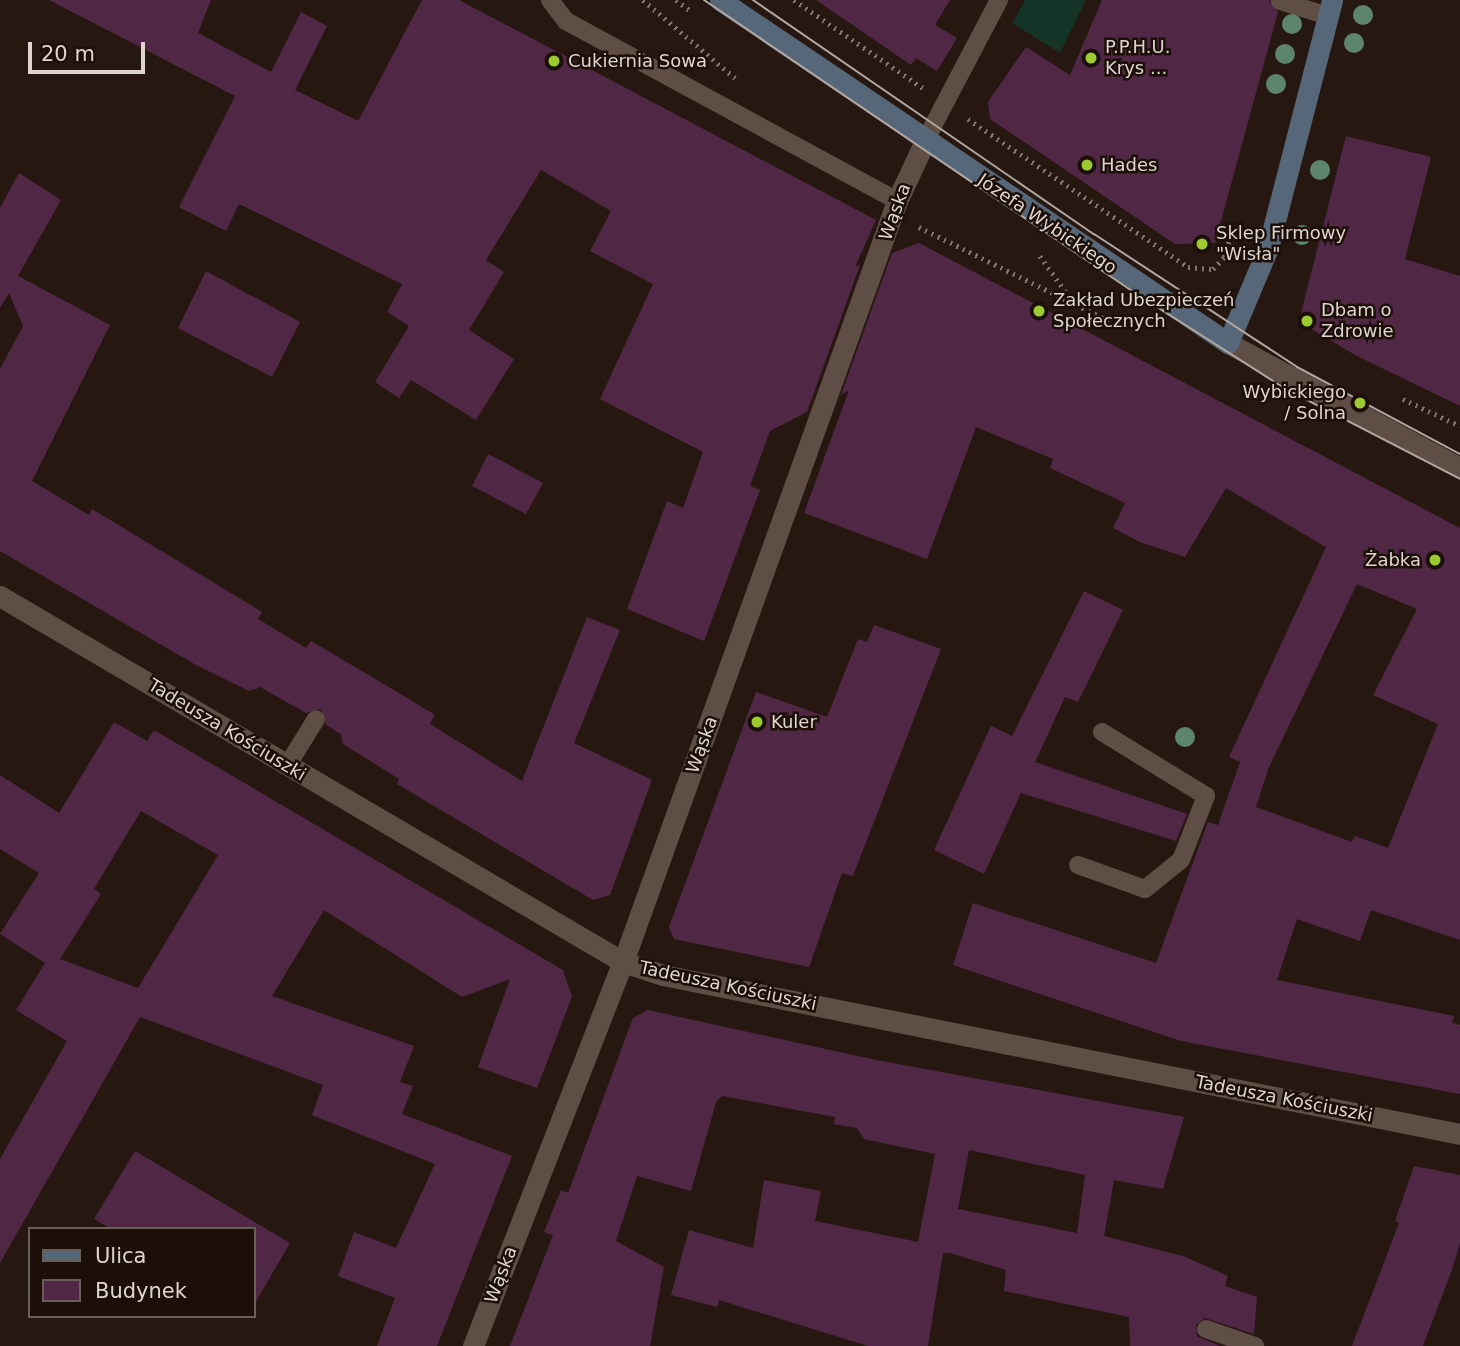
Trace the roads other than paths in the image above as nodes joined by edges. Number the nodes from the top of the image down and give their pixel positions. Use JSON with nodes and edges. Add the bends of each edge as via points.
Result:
{"nodes":[{"id":1,"x":550,"y":0,"type":"edge"},
{"id":2,"x":719,"y":0,"type":"edge"},
{"id":3,"x":999,"y":0,"type":"edge"},
{"id":4,"x":1280,"y":1,"type":"edge"},
{"id":5,"x":1330,"y":8,"type":"edge"},
{"id":6,"x":925,"y":141,"type":"junction"},
{"id":7,"x":897,"y":201,"type":"junction"},
{"id":8,"x":1228,"y":343,"type":"junction"},
{"id":9,"x":1460,"y":468,"type":"edge"},
{"id":10,"x":0,"y":596,"type":"edge"},
{"id":11,"x":316,"y":719,"type":"dead end"},
{"id":12,"x":1102,"y":732,"type":"dead end"},
{"id":13,"x":288,"y":766,"type":"junction"},
{"id":14,"x":1077,"y":865,"type":"dead end"},
{"id":15,"x":624,"y":962,"type":"junction"},
{"id":16,"x":1460,"y":1134,"type":"edge"},
{"id":17,"x":1206,"y":1329,"type":"dead end"},
{"id":18,"x":473,"y":1346,"type":"edge"},
{"id":19,"x":1255,"y":1346,"type":"edge"}],
"edges":[{"from":1,"to":7,"type":"lane","via":[[566,21]]},
{"from":2,"to":6,"type":"street","name":"Józefa Wybickiego"},
{"from":3,"to":6,"type":"lane","via":[[942,101]]},
{"from":4,"to":5,"type":"lane"},
{"from":5,"to":8,"type":"street","via":[[1268,248]]},
{"from":6,"to":7,"type":"street","name":"Wąska"},
{"from":6,"to":8,"type":"street","name":"Józefa Wybickiego"},
{"from":7,"to":15,"type":"street","name":"Wąska"},
{"from":8,"to":9,"type":"street","name":"Józefa Wybickiego"},
{"from":10,"to":13,"type":"street","name":"Tadeusza Kościuszki"},
{"from":11,"to":13,"type":"lane"},
{"from":12,"to":14,"type":"lane","via":[[1206,796],[1181,860],[1145,889]]},
{"from":13,"to":15,"type":"street","name":"Tadeusza Kościuszki"},
{"from":15,"to":16,"type":"street","name":"Tadeusza Kościuszki","via":[[663,975]]},
{"from":15,"to":18,"type":"street","name":"Wąska"},
{"from":17,"to":19,"type":"lane"}]}
